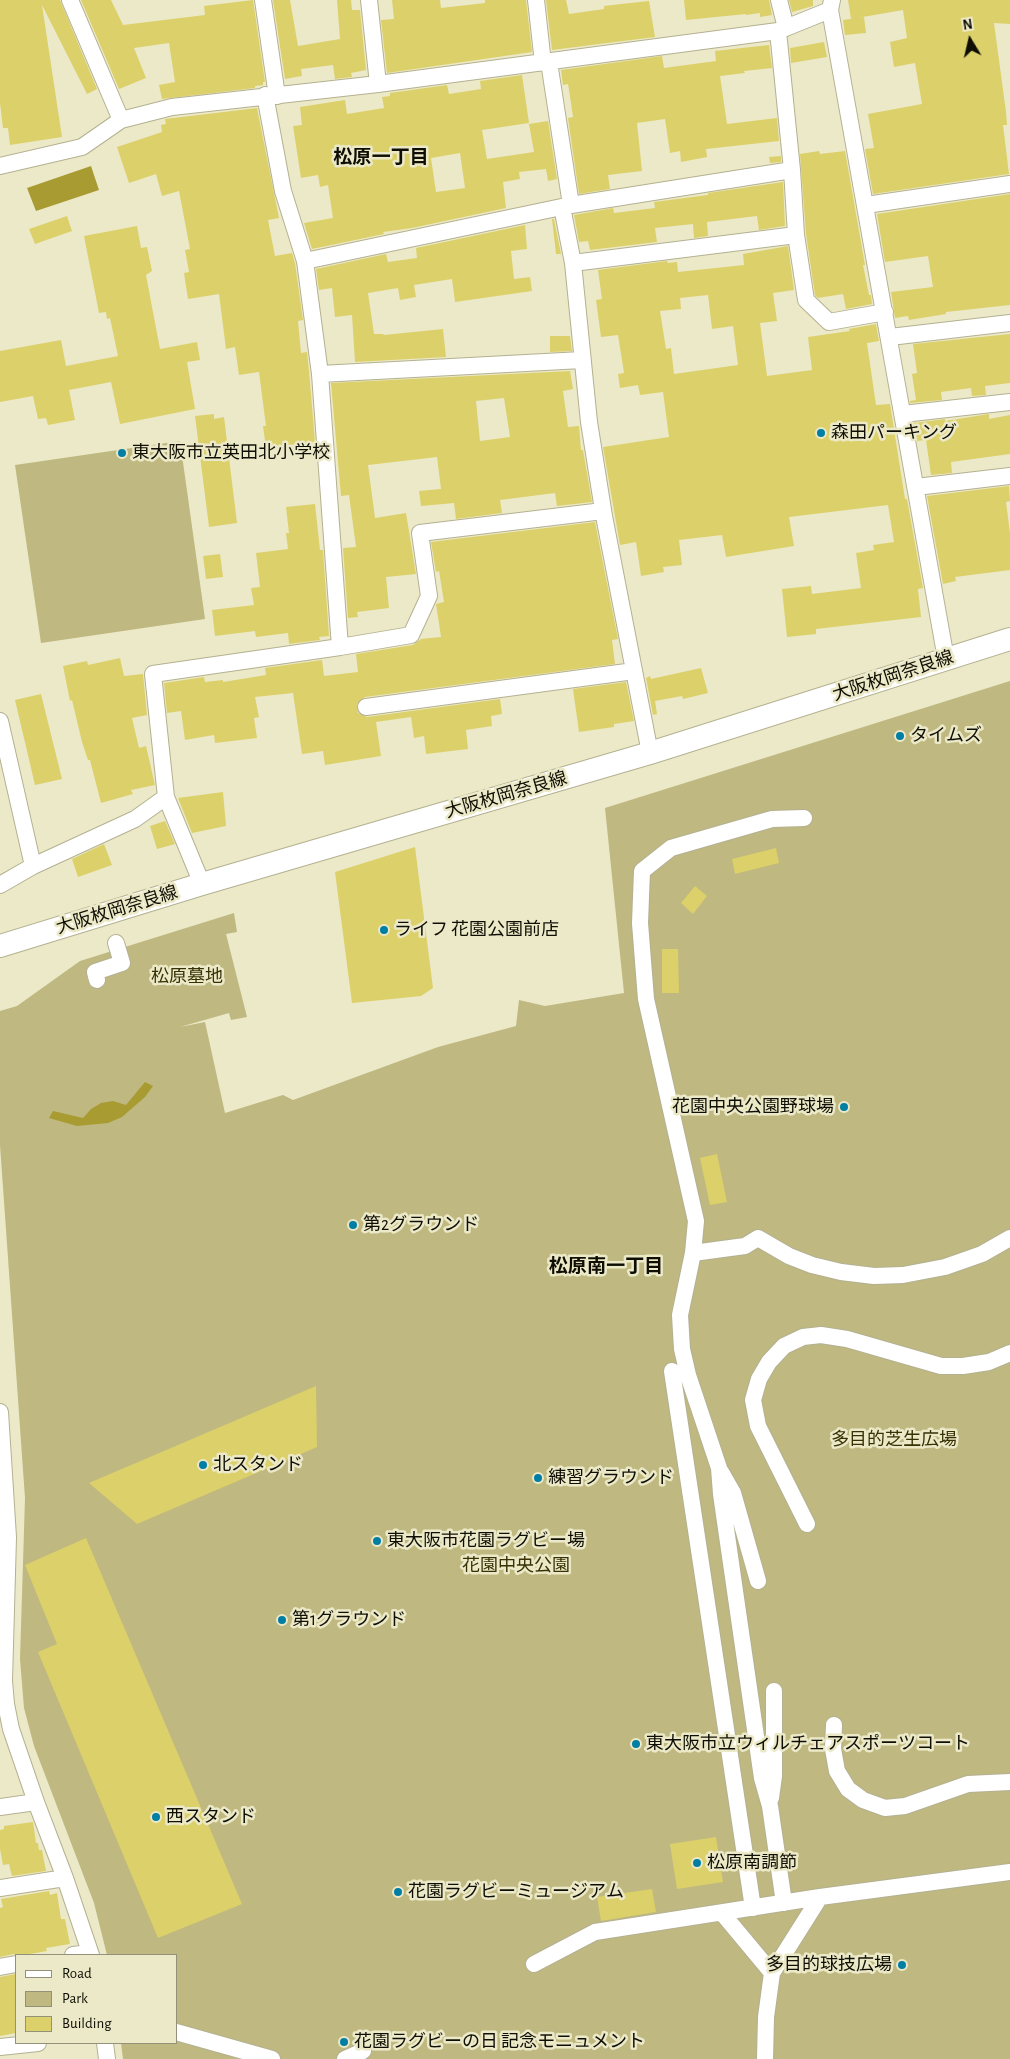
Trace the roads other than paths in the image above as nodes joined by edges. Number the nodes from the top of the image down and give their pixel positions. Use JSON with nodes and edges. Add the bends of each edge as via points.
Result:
{"nodes":[{"id":1,"x":70,"y":0,"type":"edge"},
{"id":2,"x":263,"y":0,"type":"edge"},
{"id":3,"x":370,"y":0,"type":"edge"},
{"id":4,"x":536,"y":0,"type":"edge"},
{"id":5,"x":779,"y":0,"type":"edge"},
{"id":6,"x":831,"y":5,"type":"edge"},
{"id":7,"x":782,"y":29,"type":"junction"},
{"id":8,"x":546,"y":62,"type":"junction"},
{"id":9,"x":378,"y":84,"type":"junction"},
{"id":10,"x":271,"y":96,"type":"junction"},
{"id":11,"x":121,"y":120,"type":"junction"},
{"id":12,"x":0,"y":166,"type":"edge"},
{"id":13,"x":792,"y":170,"type":"junction"},
{"id":14,"x":1010,"y":184,"type":"edge"},
{"id":15,"x":866,"y":205,"type":"junction"},
{"id":16,"x":567,"y":206,"type":"junction"},
{"id":17,"x":796,"y":235,"type":"junction"},
{"id":18,"x":305,"y":261,"type":"junction"},
{"id":19,"x":573,"y":263,"type":"junction"},
{"id":20,"x":885,"y":312,"type":"junction"},
{"id":21,"x":1010,"y":322,"type":"edge"},
{"id":22,"x":890,"y":337,"type":"junction"},
{"id":23,"x":582,"y":360,"type":"junction"},
{"id":24,"x":320,"y":374,"type":"junction"},
{"id":25,"x":1010,"y":402,"type":"edge"},
{"id":26,"x":903,"y":414,"type":"junction"},
{"id":27,"x":1010,"y":476,"type":"edge"},
{"id":28,"x":916,"y":487,"type":"junction"},
{"id":29,"x":603,"y":511,"type":"junction"},
{"id":30,"x":1010,"y":639,"type":"edge"},
{"id":31,"x":340,"y":647,"type":"junction"},
{"id":32,"x":946,"y":659,"type":"junction"},
{"id":33,"x":634,"y":671,"type":"junction"},
{"id":34,"x":366,"y":707,"type":"dead end"},
{"id":35,"x":0,"y":721,"type":"edge"},
{"id":36,"x":650,"y":752,"type":"junction"},
{"id":37,"x":166,"y":797,"type":"junction"},
{"id":38,"x":804,"y":818,"type":"dead end"},
{"id":39,"x":33,"y":866,"type":"junction"},
{"id":40,"x":202,"y":884,"type":"junction"},
{"id":41,"x":0,"y":885,"type":"edge"},
{"id":42,"x":116,"y":942,"type":"dead end"},
{"id":43,"x":0,"y":946,"type":"edge"},
{"id":44,"x":98,"y":980,"type":"dead end"},
{"id":45,"x":1010,"y":1238,"type":"edge"},
{"id":46,"x":693,"y":1253,"type":"junction"},
{"id":47,"x":1010,"y":1353,"type":"edge"},
{"id":48,"x":672,"y":1371,"type":"dead end"},
{"id":49,"x":0,"y":1412,"type":"edge"},
{"id":50,"x":719,"y":1468,"type":"junction"},
{"id":51,"x":806,"y":1524,"type":"dead end"},
{"id":52,"x":4,"y":1537,"type":"edge"},
{"id":53,"x":758,"y":1581,"type":"dead end"},
{"id":54,"x":774,"y":1690,"type":"dead end"},
{"id":55,"x":834,"y":1725,"type":"dead end"},
{"id":56,"x":1010,"y":1782,"type":"edge"},
{"id":57,"x":36,"y":1802,"type":"junction"},
{"id":58,"x":770,"y":1806,"type":"junction"},
{"id":59,"x":0,"y":1807,"type":"edge"},
{"id":60,"x":1010,"y":1872,"type":"edge"},
{"id":61,"x":65,"y":1878,"type":"junction"},
{"id":62,"x":0,"y":1888,"type":"edge"},
{"id":63,"x":820,"y":1897,"type":"junction"},
{"id":64,"x":784,"y":1903,"type":"junction"},
{"id":65,"x":753,"y":1908,"type":"junction"},
{"id":66,"x":722,"y":1914,"type":"junction"},
{"id":67,"x":90,"y":1954,"type":"edge"},
{"id":68,"x":15,"y":1964,"type":"edge"},
{"id":69,"x":534,"y":1964,"type":"dead end"},
{"id":70,"x":0,"y":1967,"type":"edge"},
{"id":71,"x":772,"y":1973,"type":"junction"},
{"id":72,"x":178,"y":2033,"type":"edge"},
{"id":73,"x":30,"y":2044,"type":"edge"},
{"id":74,"x":105,"y":2044,"type":"edge"},
{"id":75,"x":0,"y":2048,"type":"edge"},
{"id":76,"x":363,"y":2051,"type":"dead end"},
{"id":77,"x":107,"y":2059,"type":"edge"},
{"id":78,"x":272,"y":2059,"type":"edge"},
{"id":79,"x":345,"y":2059,"type":"edge"},
{"id":80,"x":766,"y":2059,"type":"edge"}],
"edges":[{"from":1,"to":11,"type":"street"},
{"from":2,"to":10,"type":"street"},
{"from":3,"to":9,"type":"street"},
{"from":4,"to":8,"type":"street"},
{"from":5,"to":7,"type":"street"},
{"from":6,"to":7,"type":"street"},
{"from":6,"to":15,"type":"street"},
{"from":7,"to":8,"type":"street"},
{"from":7,"to":13,"type":"street"},
{"from":8,"to":9,"type":"street"},
{"from":8,"to":16,"type":"street"},
{"from":9,"to":10,"type":"street"},
{"from":10,"to":11,"type":"street","via":[[172,107]]},
{"from":10,"to":18,"type":"street","via":[[283,191]]},
{"from":11,"to":12,"type":"street","via":[[82,148]]},
{"from":13,"to":16,"type":"street"},
{"from":13,"to":17,"type":"street"},
{"from":14,"to":15,"type":"street"},
{"from":15,"to":20,"type":"street"},
{"from":16,"to":18,"type":"street"},
{"from":16,"to":19,"type":"street"},
{"from":17,"to":19,"type":"street"},
{"from":17,"to":20,"type":"street","via":[[806,300],[829,322]]},
{"from":18,"to":24,"type":"street"},
{"from":19,"to":23,"type":"street"},
{"from":20,"to":22,"type":"street"},
{"from":21,"to":22,"type":"street"},
{"from":22,"to":26,"type":"street"},
{"from":23,"to":24,"type":"street"},
{"from":23,"to":29,"type":"street"},
{"from":24,"to":31,"type":"street"},
{"from":25,"to":26,"type":"street"},
{"from":26,"to":28,"type":"street"},
{"from":27,"to":28,"type":"street"},
{"from":28,"to":32,"type":"street"},
{"from":29,"to":31,"type":"street","via":[[420,533],[429,596],[410,635]]},
{"from":29,"to":33,"type":"street"},
{"from":30,"to":32,"type":"main road","name":"大阪枚岡奈良線"},
{"from":31,"to":37,"type":"street","via":[[153,674]]},
{"from":32,"to":36,"type":"main road","name":"大阪枚岡奈良線"},
{"from":33,"to":34,"type":"street"},
{"from":33,"to":36,"type":"street"},
{"from":35,"to":39,"type":"street"},
{"from":36,"to":40,"type":"main road","name":"大阪枚岡奈良線"},
{"from":37,"to":39,"type":"street","via":[[135,819]]},
{"from":37,"to":40,"type":"street"},
{"from":38,"to":46,"type":"street","via":[[772,819],[672,848],[642,871],[640,923],[646,999],[696,1220]]},
{"from":39,"to":41,"type":"street"},
{"from":40,"to":43,"type":"main road","name":"大阪枚岡奈良線"},
{"from":42,"to":44,"type":"street","via":[[122,963],[95,972]]},
{"from":45,"to":46,"type":"street","via":[[982,1254],[944,1267],[903,1275],[874,1276],[812,1265],[758,1238],[745,1246]]},
{"from":46,"to":50,"type":"street","via":[[680,1315],[682,1349]]},
{"from":47,"to":51,"type":"street","via":[[989,1362],[941,1366],[848,1339],[822,1335],[803,1337],[784,1346],[759,1379],[753,1400],[758,1426]]},
{"from":48,"to":65,"type":"street"},
{"from":49,"to":52,"type":"street"},
{"from":50,"to":53,"type":"street","via":[[733,1493]]},
{"from":50,"to":58,"type":"street","via":[[720,1494],[762,1778]]},
{"from":52,"to":57,"type":"street","via":[[6,1704],[11,1729]]},
{"from":54,"to":58,"type":"street","via":[[774,1776]]},
{"from":55,"to":56,"type":"street","via":[[836,1771],[848,1789],[863,1800],[885,1808],[905,1806],[968,1784]]},
{"from":57,"to":59,"type":"street"},
{"from":57,"to":61,"type":"street"},
{"from":58,"to":64,"type":"street"},
{"from":60,"to":63,"type":"street"},
{"from":61,"to":62,"type":"street"},
{"from":61,"to":67,"type":"street"},
{"from":63,"to":64,"type":"street"},
{"from":63,"to":71,"type":"street"},
{"from":64,"to":65,"type":"street"},
{"from":65,"to":66,"type":"street"},
{"from":66,"to":69,"type":"street","via":[[595,1932]]},
{"from":66,"to":71,"type":"street"},
{"from":68,"to":70,"type":"street"},
{"from":71,"to":80,"type":"street","via":[[766,2018]]},
{"from":72,"to":78,"type":"street"},
{"from":73,"to":75,"type":"street"},
{"from":74,"to":77,"type":"street"},
{"from":76,"to":79,"type":"street"}]}
